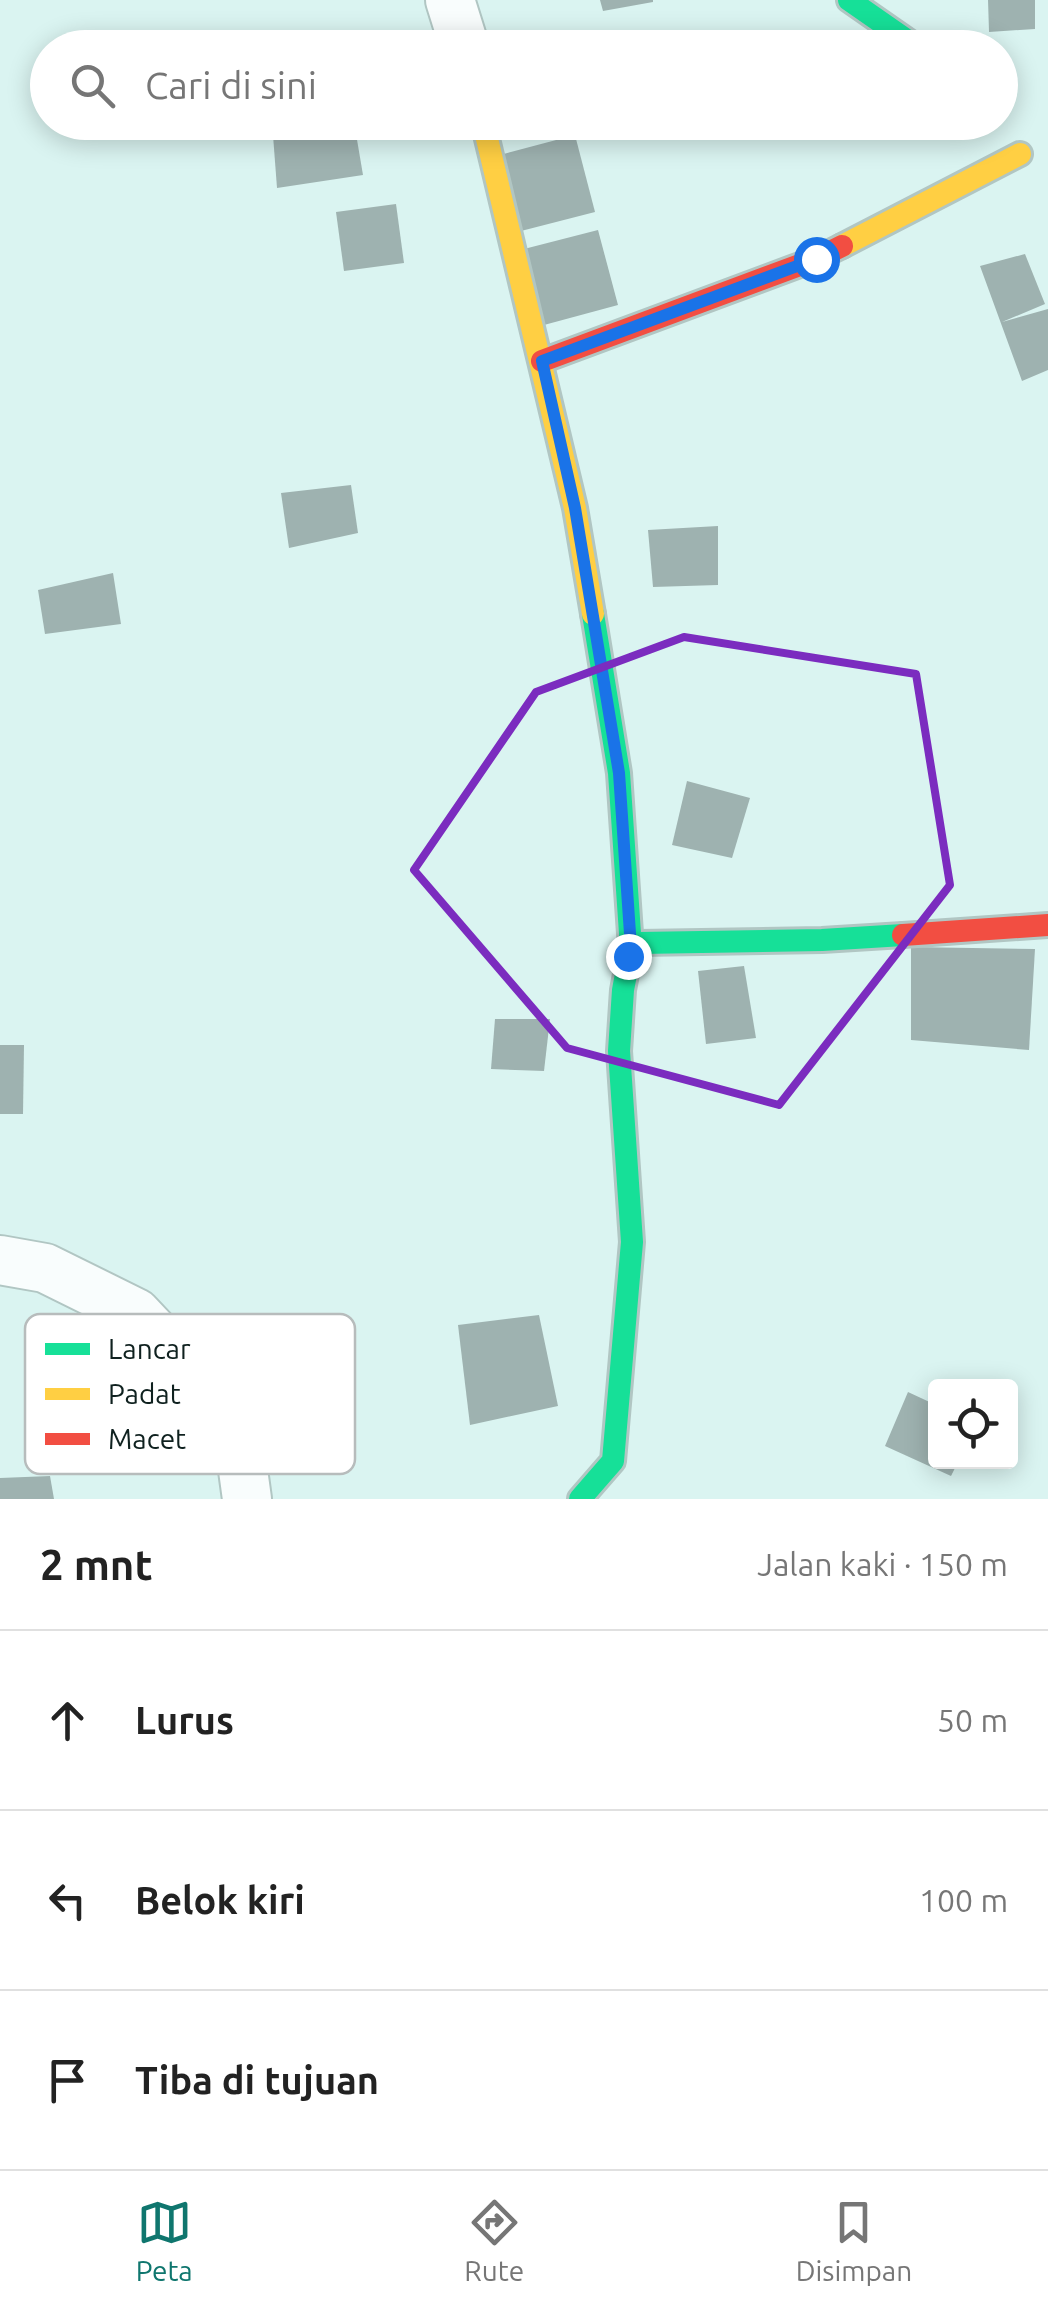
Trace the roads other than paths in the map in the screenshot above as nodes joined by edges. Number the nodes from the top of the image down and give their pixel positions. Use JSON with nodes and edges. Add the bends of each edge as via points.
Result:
{"nodes":[{"id":1,"x":450,"y":0,"type":"edge"},
{"id":2,"x":849,"y":0,"type":"edge"},
{"id":3,"x":459,"y":30,"type":"edge"},
{"id":4,"x":892,"y":30,"type":"edge"},
{"id":5,"x":487,"y":140,"type":"edge"},
{"id":6,"x":1008,"y":140,"type":"edge"},
{"id":7,"x":542,"y":361,"type":"junction"},
{"id":8,"x":1048,"y":925,"type":"edge"},
{"id":9,"x":631,"y":948,"type":"junction"},
{"id":10,"x":0,"y":1260,"type":"edge"},
{"id":11,"x":137,"y":1314,"type":"edge"},
{"id":12,"x":244,"y":1474,"type":"edge"},
{"id":13,"x":247,"y":1499,"type":"edge"},
{"id":14,"x":580,"y":1499,"type":"edge"}],
"edges":[{"from":1,"to":3,"type":"street"},
{"from":2,"to":4,"type":"street"},
{"from":5,"to":7,"type":"street"},
{"from":6,"to":7,"type":"street","via":[[1027,160],[816,259]]},
{"from":7,"to":9,"type":"street","via":[[575,508],[619,773]]},
{"from":8,"to":9,"type":"street"},
{"from":9,"to":14,"type":"street","via":[[618,1051],[632,1242],[613,1461]]},
{"from":10,"to":11,"type":"street","via":[[45,1268]]},
{"from":12,"to":13,"type":"street"}]}
